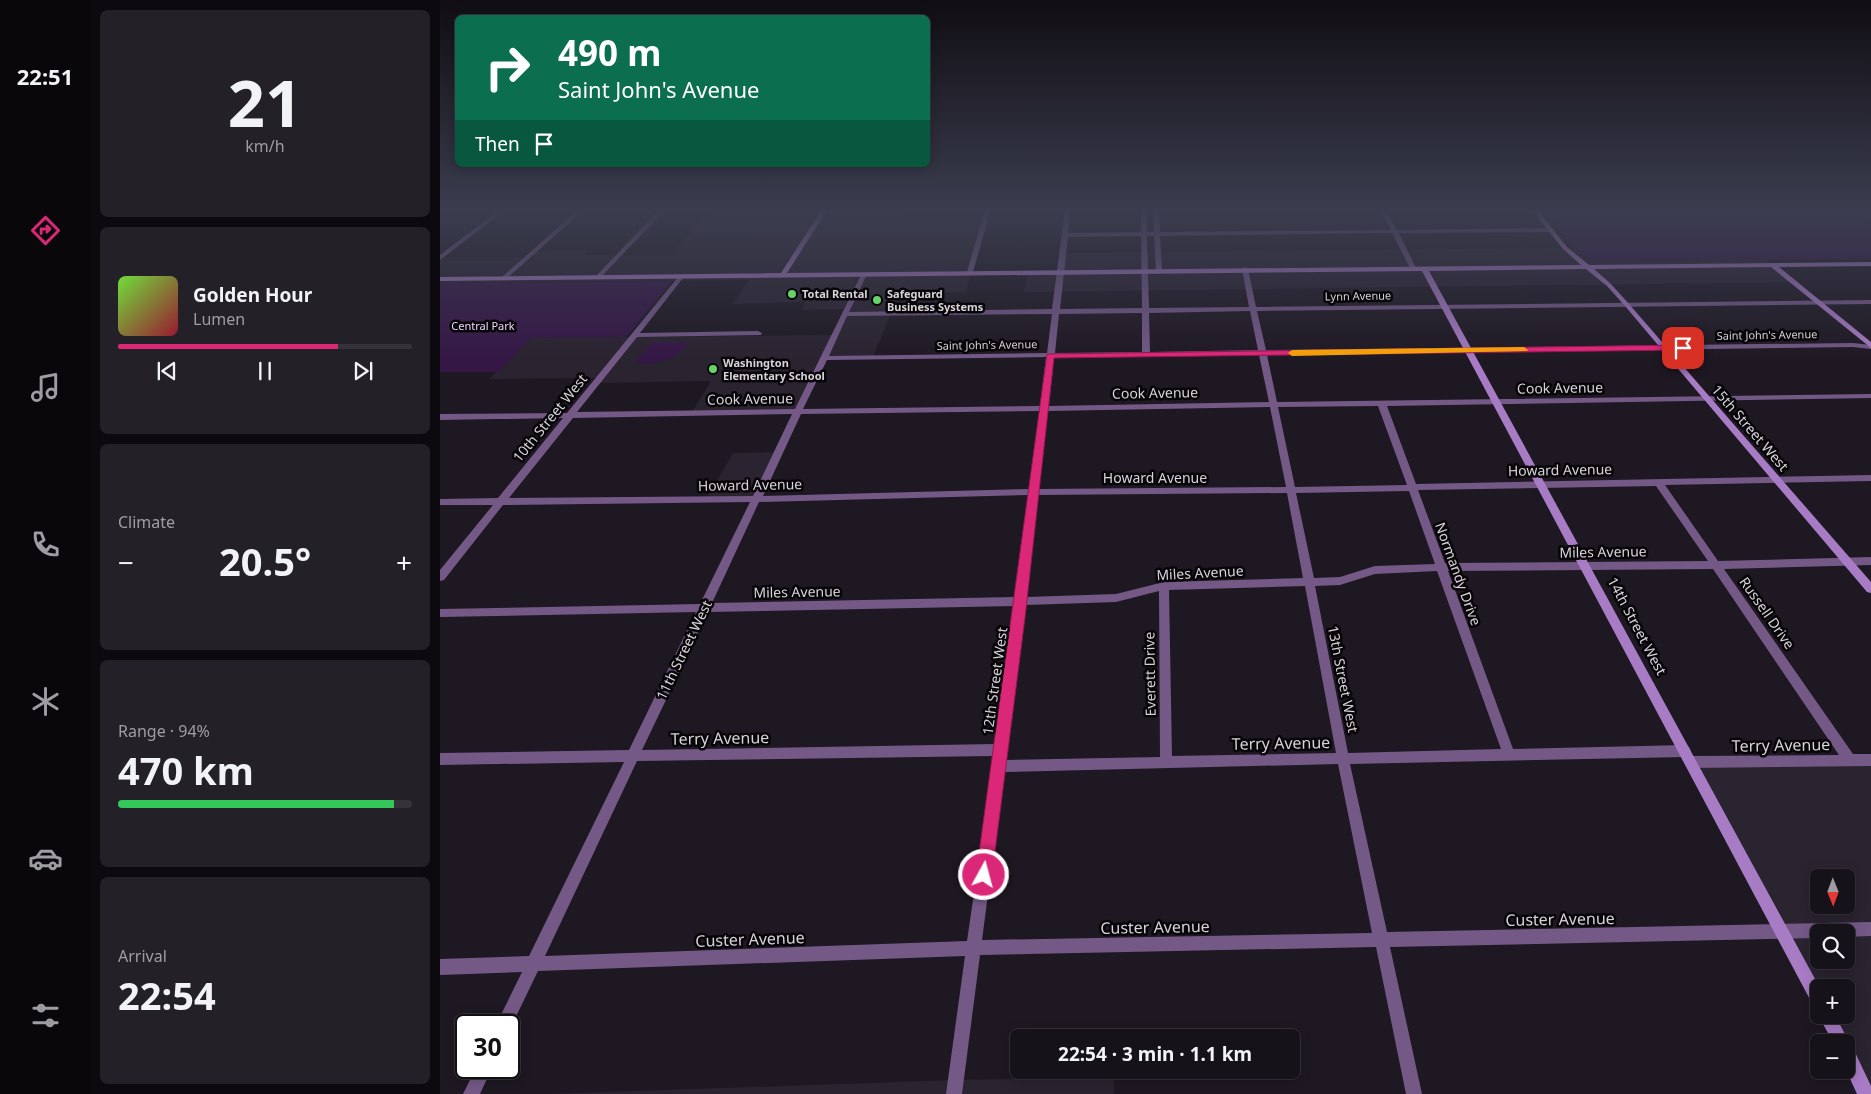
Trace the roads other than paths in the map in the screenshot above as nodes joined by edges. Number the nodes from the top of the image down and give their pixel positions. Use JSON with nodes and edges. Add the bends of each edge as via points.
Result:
{"nodes":[{"id":1,"x":524,"y":260,"type":"edge"},
{"id":2,"x":614,"y":260,"type":"edge"},
{"id":3,"x":793,"y":260,"type":"edge"},
{"id":4,"x":973,"y":260,"type":"edge"},
{"id":5,"x":1061,"y":260,"type":"edge"},
{"id":6,"x":1145,"y":260,"type":"edge"},
{"id":7,"x":1158,"y":260,"type":"edge"},
{"id":8,"x":1413,"y":260,"type":"edge"},
{"id":9,"x":1568,"y":260,"type":"edge"},
{"id":10,"x":1579,"y":260,"type":"edge"},
{"id":11,"x":1771,"y":264,"type":"junction"},
{"id":12,"x":1871,"y":264,"type":"edge"},
{"id":13,"x":1556,"y":266,"type":"junction"},
{"id":14,"x":1586,"y":266,"type":"junction"},
{"id":15,"x":1418,"y":268,"type":"junction"},
{"id":16,"x":1245,"y":269,"type":"junction"},
{"id":17,"x":1145,"y":270,"type":"junction"},
{"id":18,"x":1159,"y":270,"type":"junction"},
{"id":19,"x":1060,"y":271,"type":"junction"},
{"id":20,"x":970,"y":272,"type":"junction"},
{"id":21,"x":864,"y":274,"type":"junction"},
{"id":22,"x":783,"y":275,"type":"junction"},
{"id":23,"x":598,"y":277,"type":"junction"},
{"id":24,"x":681,"y":277,"type":"junction"},
{"id":25,"x":504,"y":278,"type":"junction"},
{"id":26,"x":440,"y":279,"type":"edge"},
{"id":27,"x":1816,"y":302,"type":"junction"},
{"id":28,"x":1871,"y":302,"type":"edge"},
{"id":29,"x":1627,"y":305,"type":"junction"},
{"id":30,"x":1445,"y":306,"type":"junction"},
{"id":31,"x":1252,"y":308,"type":"junction"},
{"id":32,"x":1146,"y":309,"type":"junction"},
{"id":33,"x":1055,"y":310,"type":"junction"},
{"id":34,"x":844,"y":314,"type":"junction"},
{"id":35,"x":758,"y":333,"type":"dead end"},
{"id":36,"x":634,"y":335,"type":"junction"},
{"id":37,"x":1871,"y":347,"type":"edge"},
{"id":38,"x":1664,"y":348,"type":"junction"},
{"id":39,"x":1468,"y":350,"type":"junction"},
{"id":40,"x":1146,"y":354,"type":"junction"},
{"id":41,"x":1262,"y":354,"type":"junction"},
{"id":42,"x":1050,"y":356,"type":"junction"},
{"id":43,"x":824,"y":358,"type":"junction"},
{"id":44,"x":1871,"y":396,"type":"edge"},
{"id":45,"x":1708,"y":400,"type":"junction"},
{"id":46,"x":1498,"y":403,"type":"junction"},
{"id":47,"x":1382,"y":404,"type":"junction"},
{"id":48,"x":1274,"y":406,"type":"junction"},
{"id":49,"x":1044,"y":409,"type":"junction"},
{"id":50,"x":798,"y":412,"type":"junction"},
{"id":51,"x":570,"y":416,"type":"junction"},
{"id":52,"x":440,"y":418,"type":"edge"},
{"id":53,"x":1871,"y":478,"type":"edge"},
{"id":54,"x":1776,"y":479,"type":"junction"},
{"id":55,"x":1659,"y":483,"type":"junction"},
{"id":56,"x":1541,"y":485,"type":"junction"},
{"id":57,"x":1412,"y":488,"type":"junction"},
{"id":58,"x":1291,"y":490,"type":"junction"},
{"id":59,"x":1034,"y":492,"type":"junction"},
{"id":60,"x":756,"y":499,"type":"junction"},
{"id":61,"x":501,"y":501,"type":"junction"},
{"id":62,"x":440,"y":502,"type":"edge"},
{"id":63,"x":1846,"y":561,"type":"junction"},
{"id":64,"x":1871,"y":561,"type":"edge"},
{"id":65,"x":1715,"y":565,"type":"junction"},
{"id":66,"x":1586,"y":566,"type":"junction"},
{"id":67,"x":1441,"y":567,"type":"junction"},
{"id":68,"x":440,"y":577,"type":"edge"},
{"id":69,"x":1309,"y":583,"type":"junction"},
{"id":70,"x":1164,"y":586,"type":"junction"},
{"id":71,"x":1871,"y":589,"type":"edge"},
{"id":72,"x":1020,"y":601,"type":"junction"},
{"id":73,"x":704,"y":607,"type":"junction"},
{"id":74,"x":440,"y":613,"type":"edge"},
{"id":75,"x":1000,"y":750,"type":"junction"},
{"id":76,"x":1509,"y":754,"type":"junction"},
{"id":77,"x":633,"y":755,"type":"junction"},
{"id":78,"x":1687,"y":757,"type":"junction"},
{"id":79,"x":1343,"y":759,"type":"junction"},
{"id":80,"x":440,"y":760,"type":"edge"},
{"id":81,"x":1850,"y":760,"type":"junction"},
{"id":82,"x":1871,"y":760,"type":"edge"},
{"id":83,"x":1166,"y":762,"type":"junction"},
{"id":84,"x":998,"y":766,"type":"junction"},
{"id":85,"x":1871,"y":928,"type":"edge"},
{"id":86,"x":1780,"y":932,"type":"junction"},
{"id":87,"x":1381,"y":940,"type":"junction"},
{"id":88,"x":974,"y":948,"type":"junction"},
{"id":89,"x":533,"y":964,"type":"junction"},
{"id":90,"x":440,"y":967,"type":"edge"},
{"id":91,"x":1810,"y":986,"type":"edge"},
{"id":92,"x":509,"y":1014,"type":"edge"},
{"id":93,"x":1855,"y":1071,"type":"edge"},
{"id":94,"x":478,"y":1079,"type":"edge"},
{"id":95,"x":471,"y":1094,"type":"edge"},
{"id":96,"x":954,"y":1094,"type":"edge"},
{"id":97,"x":1414,"y":1094,"type":"edge"},
{"id":98,"x":1866,"y":1094,"type":"edge"}],
"edges":[{"from":1,"to":25,"type":"street"},
{"from":2,"to":23,"type":"street"},
{"from":3,"to":22,"type":"street"},
{"from":4,"to":20,"type":"street"},
{"from":5,"to":19,"type":"street","name":"12th Street West"},
{"from":6,"to":17,"type":"street"},
{"from":7,"to":18,"type":"street"},
{"from":8,"to":15,"type":"street"},
{"from":9,"to":13,"type":"street","via":[[1569,263]]},
{"from":10,"to":14,"type":"street","name":"15th Street West"},
{"from":11,"to":12,"type":"street"},
{"from":11,"to":14,"type":"street"},
{"from":11,"to":27,"type":"street"},
{"from":13,"to":14,"type":"street"},
{"from":13,"to":15,"type":"street"},
{"from":14,"to":29,"type":"street","name":"15th Street West"},
{"from":15,"to":16,"type":"street"},
{"from":15,"to":30,"type":"street","name":"14th Street West"},
{"from":16,"to":18,"type":"street"},
{"from":16,"to":31,"type":"street","name":"13th Street West"},
{"from":17,"to":18,"type":"street"},
{"from":17,"to":19,"type":"street"},
{"from":17,"to":32,"type":"street"},
{"from":19,"to":20,"type":"street"},
{"from":19,"to":33,"type":"street","name":"12th Street West"},
{"from":20,"to":21,"type":"street"},
{"from":21,"to":22,"type":"street"},
{"from":21,"to":34,"type":"street","name":"11th Street West"},
{"from":22,"to":24,"type":"street"},
{"from":23,"to":24,"type":"street"},
{"from":23,"to":25,"type":"street"},
{"from":24,"to":36,"type":"street","name":"10th Street West"},
{"from":25,"to":26,"type":"street"},
{"from":27,"to":28,"type":"street","name":"Lynn Avenue"},
{"from":27,"to":29,"type":"street","name":"Lynn Avenue"},
{"from":27,"to":37,"type":"street"},
{"from":29,"to":30,"type":"street","name":"Lynn Avenue"},
{"from":29,"to":38,"type":"street","name":"15th Street West"},
{"from":30,"to":31,"type":"street","name":"Lynn Avenue"},
{"from":30,"to":39,"type":"street","name":"14th Street West"},
{"from":31,"to":32,"type":"street","name":"Lynn Avenue"},
{"from":31,"to":41,"type":"street","name":"13th Street West"},
{"from":32,"to":33,"type":"street","name":"Lynn Avenue"},
{"from":32,"to":40,"type":"street"},
{"from":33,"to":34,"type":"street","name":"Lynn Avenue"},
{"from":33,"to":42,"type":"street","name":"12th Street West"},
{"from":34,"to":43,"type":"street","name":"11th Street West"},
{"from":35,"to":36,"type":"street"},
{"from":36,"to":51,"type":"street","name":"10th Street West"},
{"from":37,"to":38,"type":"street","name":"Saint John's Avenue"},
{"from":38,"to":39,"type":"street","name":"Saint John's Avenue"},
{"from":38,"to":45,"type":"street","name":"15th Street West"},
{"from":39,"to":41,"type":"street","name":"Saint John's Avenue"},
{"from":39,"to":46,"type":"street","name":"14th Street West"},
{"from":40,"to":41,"type":"street","name":"Saint John's Avenue"},
{"from":40,"to":42,"type":"street","name":"Saint John's Avenue"},
{"from":41,"to":48,"type":"street","name":"13th Street West"},
{"from":42,"to":43,"type":"street","name":"Saint John's Avenue"},
{"from":42,"to":49,"type":"street","name":"12th Street West"},
{"from":43,"to":50,"type":"street","name":"11th Street West"},
{"from":44,"to":45,"type":"street","name":"Cook Avenue"},
{"from":45,"to":46,"type":"street","name":"Cook Avenue"},
{"from":45,"to":54,"type":"street","name":"15th Street West"},
{"from":46,"to":47,"type":"street","name":"Cook Avenue"},
{"from":46,"to":56,"type":"street","name":"14th Street West"},
{"from":47,"to":48,"type":"street","name":"Cook Avenue"},
{"from":47,"to":57,"type":"street","name":"Normandy Drive"},
{"from":48,"to":49,"type":"street","name":"Cook Avenue"},
{"from":48,"to":58,"type":"street","name":"13th Street West"},
{"from":49,"to":50,"type":"street","name":"Cook Avenue"},
{"from":49,"to":59,"type":"street","name":"12th Street West"},
{"from":50,"to":51,"type":"street","name":"Cook Avenue"},
{"from":50,"to":60,"type":"street","name":"11th Street West"},
{"from":51,"to":52,"type":"street","name":"Cook Avenue"},
{"from":51,"to":61,"type":"street","name":"10th Street West"},
{"from":53,"to":54,"type":"street","name":"Howard Avenue"},
{"from":54,"to":55,"type":"street","name":"Howard Avenue"},
{"from":54,"to":63,"type":"street","name":"15th Street West"},
{"from":55,"to":56,"type":"street","name":"Howard Avenue"},
{"from":55,"to":65,"type":"street","name":"Russell Drive"},
{"from":56,"to":57,"type":"street","name":"Howard Avenue"},
{"from":56,"to":66,"type":"street","name":"14th Street West"},
{"from":57,"to":58,"type":"street","name":"Howard Avenue"},
{"from":57,"to":67,"type":"street","name":"Normandy Drive"},
{"from":58,"to":59,"type":"street","name":"Howard Avenue"},
{"from":58,"to":69,"type":"street","name":"13th Street West"},
{"from":59,"to":60,"type":"street","name":"Howard Avenue"},
{"from":59,"to":72,"type":"street","name":"12th Street West"},
{"from":60,"to":61,"type":"street","name":"Howard Avenue"},
{"from":60,"to":73,"type":"street","name":"11th Street West"},
{"from":61,"to":62,"type":"street","name":"Howard Avenue"},
{"from":61,"to":68,"type":"street","name":"10th Street West"},
{"from":63,"to":64,"type":"street","name":"Miles Avenue"},
{"from":63,"to":65,"type":"street","name":"Miles Avenue"},
{"from":63,"to":71,"type":"street","name":"15th Street West"},
{"from":65,"to":66,"type":"street","name":"Miles Avenue"},
{"from":65,"to":81,"type":"street","name":"Russell Drive"},
{"from":66,"to":67,"type":"street","name":"Miles Avenue"},
{"from":66,"to":78,"type":"street","name":"14th Street West"},
{"from":67,"to":69,"type":"street","name":"Miles Avenue","via":[[1375,570],[1340,582]]},
{"from":67,"to":76,"type":"street","name":"Normandy Drive"},
{"from":69,"to":70,"type":"street","name":"Miles Avenue"},
{"from":69,"to":79,"type":"street","name":"13th Street West"},
{"from":70,"to":72,"type":"street","name":"Miles Avenue","via":[[1116,598]]},
{"from":70,"to":83,"type":"street","name":"Everett Drive"},
{"from":72,"to":73,"type":"street","name":"Miles Avenue"},
{"from":72,"to":75,"type":"street","name":"12th Street West"},
{"from":73,"to":74,"type":"street","name":"Miles Avenue"},
{"from":73,"to":77,"type":"street","name":"11th Street West"},
{"from":75,"to":77,"type":"street","name":"Terry Avenue"},
{"from":75,"to":84,"type":"street","name":"12th Street West"},
{"from":76,"to":78,"type":"street","name":"Terry Avenue"},
{"from":76,"to":79,"type":"street","name":"Terry Avenue"},
{"from":77,"to":80,"type":"street","name":"Terry Avenue"},
{"from":77,"to":89,"type":"street","name":"11th Street West"},
{"from":78,"to":81,"type":"street","name":"Terry Avenue"},
{"from":78,"to":86,"type":"street","name":"14th Street West"},
{"from":79,"to":83,"type":"street","name":"Terry Avenue"},
{"from":79,"to":87,"type":"street","name":"13th Street West"},
{"from":81,"to":82,"type":"street","name":"Terry Avenue"},
{"from":83,"to":84,"type":"street","name":"Terry Avenue"},
{"from":84,"to":88,"type":"street","name":"12th Street West"},
{"from":85,"to":86,"type":"street","name":"Custer Avenue"},
{"from":86,"to":87,"type":"street","name":"Custer Avenue"},
{"from":86,"to":91,"type":"street","name":"14th Street West"},
{"from":87,"to":88,"type":"street","name":"Custer Avenue"},
{"from":87,"to":97,"type":"street","name":"13th Street West"},
{"from":88,"to":89,"type":"street","name":"Custer Avenue"},
{"from":88,"to":96,"type":"street","name":"12th Street West"},
{"from":89,"to":90,"type":"street","name":"Custer Avenue"},
{"from":89,"to":92,"type":"street","name":"11th Street West"},
{"from":93,"to":98,"type":"street"},
{"from":94,"to":95,"type":"street"}]}
